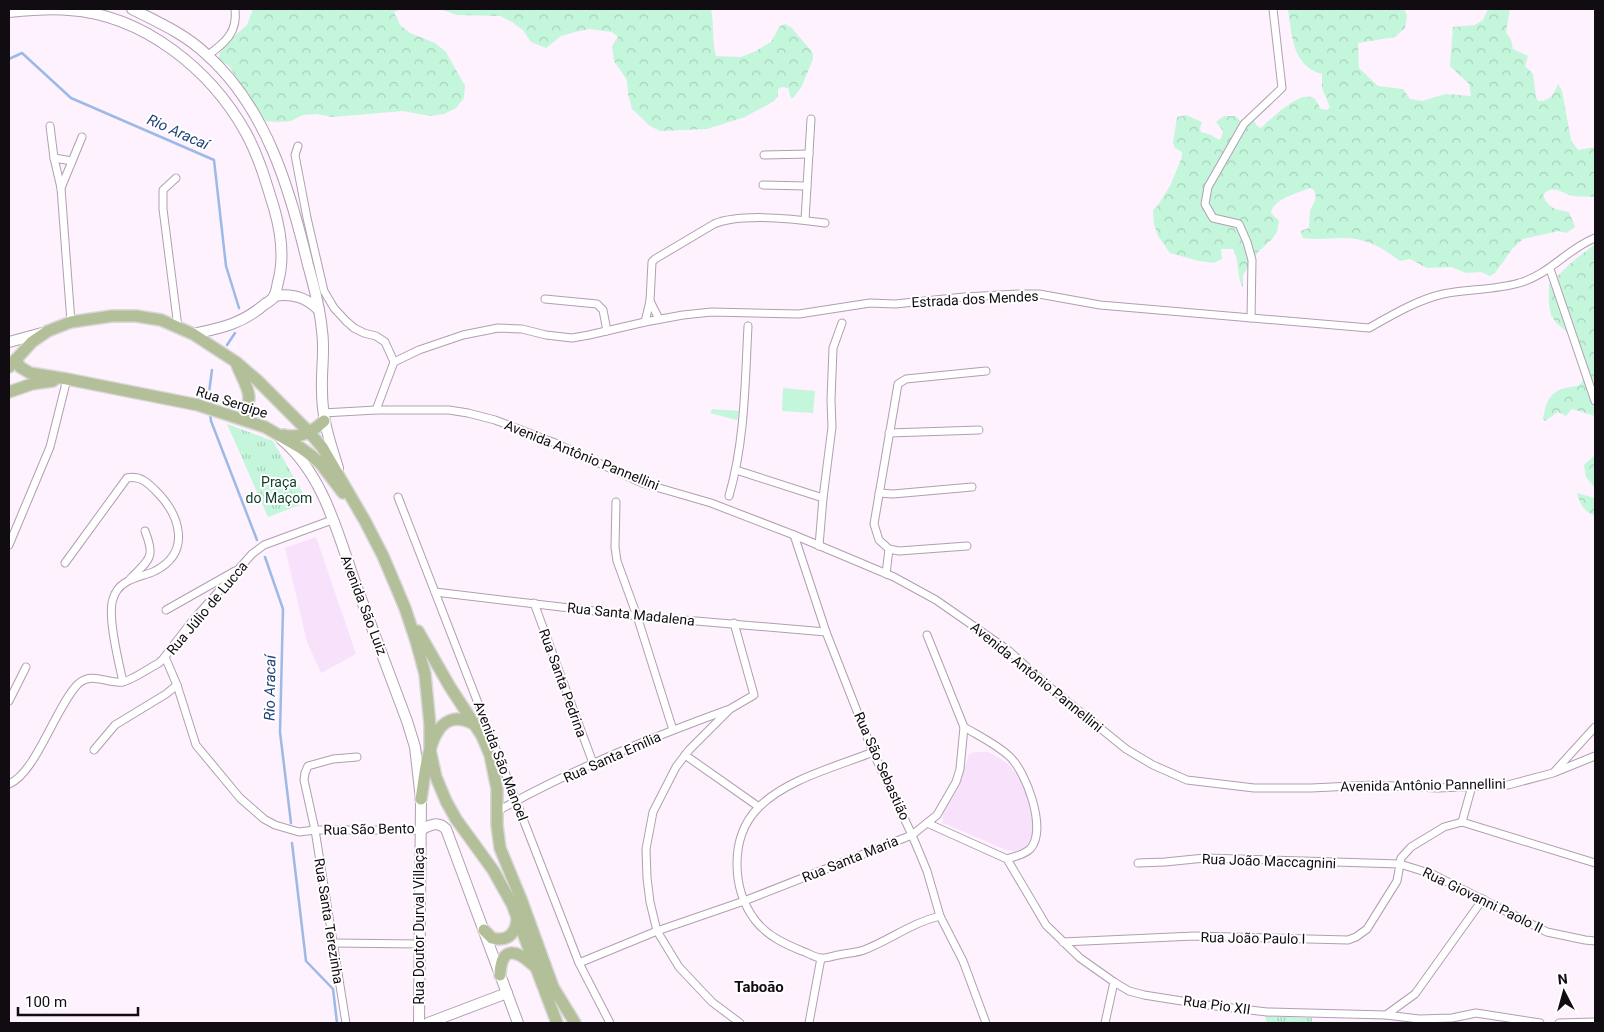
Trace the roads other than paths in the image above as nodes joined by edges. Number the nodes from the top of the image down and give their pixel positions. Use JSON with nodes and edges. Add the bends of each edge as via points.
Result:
{"nodes":[{"id":1,"x":132,"y":9,"type":"edge"},
{"id":2,"x":235,"y":9,"type":"edge"},
{"id":3,"x":1273,"y":9,"type":"edge"},
{"id":4,"x":9,"y":12,"type":"edge"},
{"id":5,"x":208,"y":55,"type":"junction"},
{"id":6,"x":811,"y":119,"type":"dead end"},
{"id":7,"x":50,"y":126,"type":"dead end"},
{"id":8,"x":82,"y":137,"type":"dead end"},
{"id":9,"x":298,"y":146,"type":"dead end"},
{"id":10,"x":809,"y":154,"type":"junction"},
{"id":11,"x":764,"y":155,"type":"dead end"},
{"id":12,"x":54,"y":158,"type":"junction"},
{"id":13,"x":72,"y":161,"type":"junction"},
{"id":14,"x":176,"y":178,"type":"dead end"},
{"id":15,"x":763,"y":185,"type":"dead end"},
{"id":16,"x":807,"y":186,"type":"junction"},
{"id":17,"x":61,"y":188,"type":"junction"},
{"id":18,"x":805,"y":220,"type":"junction"},
{"id":19,"x":825,"y":223,"type":"dead end"},
{"id":20,"x":1595,"y":238,"type":"edge"},
{"id":21,"x":1550,"y":269,"type":"junction"},
{"id":22,"x":274,"y":296,"type":"junction"},
{"id":23,"x":544,"y":299,"type":"dead end"},
{"id":24,"x":650,"y":300,"type":"junction"},
{"id":25,"x":319,"y":310,"type":"junction"},
{"id":26,"x":1251,"y":318,"type":"junction"},
{"id":27,"x":659,"y":319,"type":"junction"},
{"id":28,"x":71,"y":322,"type":"junction"},
{"id":29,"x":645,"y":322,"type":"junction"},
{"id":30,"x":842,"y":323,"type":"dead end"},
{"id":31,"x":748,"y":326,"type":"dead end"},
{"id":32,"x":178,"y":327,"type":"junction"},
{"id":33,"x":48,"y":331,"type":"junction"},
{"id":34,"x":607,"y":331,"type":"junction"},
{"id":35,"x":193,"y":334,"type":"junction"},
{"id":36,"x":9,"y":342,"type":"edge"},
{"id":37,"x":11,"y":360,"type":"edge"},
{"id":38,"x":236,"y":362,"type":"junction"},
{"id":39,"x":394,"y":362,"type":"junction"},
{"id":40,"x":986,"y":371,"type":"dead end"},
{"id":41,"x":67,"y":379,"type":"junction"},
{"id":42,"x":9,"y":392,"type":"edge"},
{"id":43,"x":1595,"y":401,"type":"edge"},
{"id":44,"x":376,"y":410,"type":"junction"},
{"id":45,"x":324,"y":417,"type":"junction"},
{"id":46,"x":242,"y":419,"type":"junction"},
{"id":47,"x":979,"y":430,"type":"dead end"},
{"id":48,"x":274,"y":432,"type":"junction"},
{"id":49,"x":309,"y":432,"type":"junction"},
{"id":50,"x":889,"y":433,"type":"junction"},
{"id":51,"x":736,"y":470,"type":"junction"},
{"id":52,"x":341,"y":479,"type":"junction"},
{"id":53,"x":972,"y":487,"type":"dead end"},
{"id":54,"x":879,"y":493,"type":"junction"},
{"id":55,"x":729,"y":496,"type":"dead end"},
{"id":56,"x":398,"y":497,"type":"dead end"},
{"id":57,"x":823,"y":498,"type":"junction"},
{"id":58,"x":616,"y":502,"type":"dead end"},
{"id":59,"x":358,"y":509,"type":"junction"},
{"id":60,"x":332,"y":520,"type":"junction"},
{"id":61,"x":145,"y":531,"type":"dead end"},
{"id":62,"x":794,"y":535,"type":"junction"},
{"id":63,"x":9,"y":545,"type":"edge"},
{"id":64,"x":819,"y":546,"type":"junction"},
{"id":65,"x":966,"y":546,"type":"dead end"},
{"id":66,"x":889,"y":550,"type":"junction"},
{"id":67,"x":66,"y":563,"type":"dead end"},
{"id":68,"x":240,"y":568,"type":"junction"},
{"id":69,"x":886,"y":574,"type":"junction"},
{"id":70,"x":130,"y":579,"type":"junction"},
{"id":71,"x":435,"y":592,"type":"junction"},
{"id":72,"x":534,"y":603,"type":"junction"},
{"id":73,"x":405,"y":608,"type":"junction"},
{"id":74,"x":166,"y":610,"type":"dead end"},
{"id":75,"x":637,"y":616,"type":"junction"},
{"id":76,"x":734,"y":623,"type":"junction"},
{"id":77,"x":826,"y":632,"type":"junction"},
{"id":78,"x":927,"y":635,"type":"dead end"},
{"id":79,"x":165,"y":657,"type":"junction"},
{"id":80,"x":26,"y":667,"type":"dead end"},
{"id":81,"x":123,"y":682,"type":"junction"},
{"id":82,"x":177,"y":685,"type":"junction"},
{"id":83,"x":9,"y":701,"type":"edge"},
{"id":84,"x":730,"y":709,"type":"junction"},
{"id":85,"x":474,"y":724,"type":"junction"},
{"id":86,"x":1595,"y":726,"type":"edge"},
{"id":87,"x":964,"y":727,"type":"junction"},
{"id":88,"x":673,"y":730,"type":"junction"},
{"id":89,"x":94,"y":750,"type":"dead end"},
{"id":90,"x":430,"y":750,"type":"junction"},
{"id":91,"x":873,"y":752,"type":"junction"},
{"id":92,"x":685,"y":756,"type":"junction"},
{"id":93,"x":1595,"y":756,"type":"edge"},
{"id":94,"x":357,"y":757,"type":"dead end"},
{"id":95,"x":593,"y":763,"type":"junction"},
{"id":96,"x":1553,"y":773,"type":"junction"},
{"id":97,"x":495,"y":778,"type":"junction"},
{"id":98,"x":9,"y":784,"type":"edge"},
{"id":99,"x":1472,"y":786,"type":"junction"},
{"id":100,"x":512,"y":790,"type":"junction"},
{"id":101,"x":421,"y":798,"type":"junction"},
{"id":102,"x":516,"y":800,"type":"junction"},
{"id":103,"x":759,"y":807,"type":"junction"},
{"id":104,"x":496,"y":812,"type":"junction"},
{"id":105,"x":1462,"y":822,"type":"junction"},
{"id":106,"x":927,"y":823,"type":"junction"},
{"id":107,"x":315,"y":830,"type":"junction"},
{"id":108,"x":420,"y":830,"type":"junction"},
{"id":109,"x":912,"y":835,"type":"junction"},
{"id":110,"x":1007,"y":859,"type":"junction"},
{"id":111,"x":1138,"y":862,"type":"dead end"},
{"id":112,"x":1595,"y":863,"type":"edge"},
{"id":113,"x":1400,"y":864,"type":"junction"},
{"id":114,"x":1483,"y":899,"type":"junction"},
{"id":115,"x":744,"y":901,"type":"junction"},
{"id":116,"x":940,"y":916,"type":"junction"},
{"id":117,"x":523,"y":919,"type":"junction"},
{"id":118,"x":484,"y":930,"type":"junction"},
{"id":119,"x":657,"y":931,"type":"junction"},
{"id":120,"x":1595,"y":941,"type":"edge"},
{"id":121,"x":1063,"y":942,"type":"junction"},
{"id":122,"x":333,"y":943,"type":"junction"},
{"id":123,"x":419,"y":944,"type":"junction"},
{"id":124,"x":821,"y":958,"type":"junction"},
{"id":125,"x":579,"y":963,"type":"junction"},
{"id":126,"x":535,"y":966,"type":"junction"},
{"id":127,"x":500,"y":975,"type":"junction"},
{"id":128,"x":1114,"y":982,"type":"junction"},
{"id":129,"x":507,"y":993,"type":"junction"},
{"id":130,"x":1386,"y":1016,"type":"junction"},
{"id":131,"x":557,"y":1021,"type":"edge"},
{"id":132,"x":1452,"y":1021,"type":"edge"},
{"id":133,"x":1595,"y":1022,"type":"edge"},
{"id":134,"x":346,"y":1023,"type":"edge"},
{"id":135,"x":419,"y":1023,"type":"edge"},
{"id":136,"x":428,"y":1023,"type":"edge"},
{"id":137,"x":518,"y":1023,"type":"edge"},
{"id":138,"x":575,"y":1023,"type":"edge"},
{"id":139,"x":610,"y":1023,"type":"edge"},
{"id":140,"x":740,"y":1023,"type":"edge"},
{"id":141,"x":809,"y":1023,"type":"edge"},
{"id":142,"x":986,"y":1023,"type":"edge"},
{"id":143,"x":1105,"y":1023,"type":"edge"},
{"id":144,"x":1540,"y":1023,"type":"edge"},
{"id":145,"x":1558,"y":1023,"type":"edge"}],
"edges":[{"from":1,"to":5,"type":"main road","via":[[186,38]]},
{"from":2,"to":5,"type":"street","via":[[234,32]]},
{"from":3,"to":26,"type":"street","via":[[1282,88],[1244,124],[1208,187],[1205,204],[1213,218],[1239,224],[1247,242],[1252,260]]},
{"from":4,"to":22,"type":"main road","via":[[71,10],[97,14],[126,24],[183,57],[219,94],[246,134],[261,164],[277,221],[283,256]]},
{"from":5,"to":25,"type":"main road","via":[[237,87],[265,132],[302,239]]},
{"from":6,"to":10,"type":"street"},
{"from":7,"to":12,"type":"street"},
{"from":8,"to":13,"type":"street"},
{"from":9,"to":39,"type":"street","via":[[296,164],[324,291],[350,325],[385,342]]},
{"from":10,"to":11,"type":"street"},
{"from":10,"to":16,"type":"street"},
{"from":12,"to":13,"type":"street"},
{"from":12,"to":17,"type":"street"},
{"from":13,"to":17,"type":"street"},
{"from":14,"to":32,"type":"street","via":[[163,190],[163,209]]},
{"from":15,"to":16,"type":"street"},
{"from":16,"to":18,"type":"street"},
{"from":17,"to":28,"type":"street"},
{"from":18,"to":19,"type":"street"},
{"from":18,"to":24,"type":"street","via":[[738,219],[714,224],[652,262]]},
{"from":20,"to":21,"type":"street","name":"Estrada dos Mendes"},
{"from":21,"to":26,"type":"street","name":"Estrada dos Mendes","via":[[1520,283],[1441,294],[1403,309],[1369,328]]},
{"from":21,"to":43,"type":"street"},
{"from":22,"to":25,"type":"main road","via":[[299,297]]},
{"from":22,"to":35,"type":"main road","via":[[236,324]]},
{"from":23,"to":34,"type":"street","via":[[597,304],[603,310]]},
{"from":24,"to":27,"type":"street"},
{"from":24,"to":29,"type":"street"},
{"from":25,"to":45,"type":"main road","via":[[323,333]]},
{"from":26,"to":27,"type":"street","name":"Estrada dos Mendes","via":[[1100,305],[1039,294],[1018,294],[895,304],[870,303],[799,314],[712,312]]},
{"from":27,"to":29,"type":"street","name":"Estrada dos Mendes"},
{"from":28,"to":32,"type":"main road","via":[[136,316]]},
{"from":28,"to":33,"type":"main road"},
{"from":29,"to":34,"type":"street","name":"Estrada dos Mendes"},
{"from":30,"to":57,"type":"street","via":[[832,352],[832,427]]},
{"from":31,"to":51,"type":"street","via":[[744,409]]},
{"from":32,"to":35,"type":"main road"},
{"from":33,"to":36,"type":"main road"},
{"from":33,"to":37,"type":"main road"},
{"from":34,"to":39,"type":"street","name":"Estrada dos Mendes","via":[[572,338],[498,328],[463,335]]},
{"from":35,"to":38,"type":"main road"},
{"from":37,"to":41,"type":"main road","name":"Rua Sergipe","via":[[30,373]]},
{"from":38,"to":46,"type":"main road","via":[[250,397]]},
{"from":38,"to":49,"type":"main road"},
{"from":39,"to":44,"type":"street"},
{"from":40,"to":50,"type":"street","via":[[901,381]]},
{"from":41,"to":42,"type":"main road","via":[[32,384]]},
{"from":41,"to":46,"type":"main road","name":"Rua Sergipe","via":[[198,405]]},
{"from":41,"to":63,"type":"street","via":[[50,447]]},
{"from":44,"to":45,"type":"street","name":"Avenida Antônio Pannellini"},
{"from":44,"to":62,"type":"street","name":"Avenida Antônio Pannellini","via":[[449,410],[495,420],[555,443],[642,484],[711,503]]},
{"from":45,"to":49,"type":"main road"},
{"from":45,"to":52,"type":"main road"},
{"from":46,"to":48,"type":"main road","name":"Rua Sergipe"},
{"from":47,"to":50,"type":"street"},
{"from":48,"to":49,"type":"main road","via":[[290,436]]},
{"from":48,"to":59,"type":"main road","name":"Rua Sergipe","via":[[320,463]]},
{"from":48,"to":60,"type":"main road","name":"Avenida São Luiz","via":[[290,446],[315,478]]},
{"from":49,"to":52,"type":"main road"},
{"from":50,"to":54,"type":"street"},
{"from":51,"to":55,"type":"street"},
{"from":51,"to":57,"type":"street"},
{"from":52,"to":59,"type":"main road"},
{"from":53,"to":54,"type":"street"},
{"from":54,"to":66,"type":"street","via":[[874,524],[879,540]]},
{"from":56,"to":71,"type":"street","name":"Avenida São Manoel"},
{"from":57,"to":64,"type":"street"},
{"from":58,"to":75,"type":"street","via":[[617,561]]},
{"from":59,"to":73,"type":"main road"},
{"from":60,"to":68,"type":"street","name":"Rua Júlio de Lucca","via":[[264,545]]},
{"from":60,"to":101,"type":"main road","name":"Avenida São Luiz","via":[[408,721],[415,747]]},
{"from":61,"to":70,"type":"street","via":[[151,555]]},
{"from":62,"to":64,"type":"street","name":"Avenida Antônio Pannellini"},
{"from":62,"to":77,"type":"street","name":"Rua São Sebastião"},
{"from":64,"to":69,"type":"street","name":"Avenida Antônio Pannellini"},
{"from":65,"to":66,"type":"street"},
{"from":66,"to":69,"type":"street"},
{"from":67,"to":70,"type":"street","via":[[124,480],[133,476],[146,481],[160,495],[174,515],[180,539],[174,554],[164,565]]},
{"from":68,"to":74,"type":"street"},
{"from":68,"to":79,"type":"street","name":"Rua Júlio de Lucca"},
{"from":69,"to":99,"type":"street","name":"Avenida Antônio Pannellini","via":[[936,600],[1008,650],[1126,749],[1187,780],[1254,788]]},
{"from":70,"to":81,"type":"street","via":[[117,591],[111,609]]},
{"from":71,"to":72,"type":"street","name":"Rua Santa Madalena"},
{"from":71,"to":100,"type":"street","name":"Avenida São Manoel"},
{"from":72,"to":75,"type":"street","name":"Rua Santa Madalena"},
{"from":72,"to":95,"type":"street","name":"Rua Santa Pedrina"},
{"from":73,"to":85,"type":"main road"},
{"from":73,"to":90,"type":"main road","via":[[425,674]]},
{"from":75,"to":76,"type":"street","name":"Rua Santa Madalena"},
{"from":75,"to":88,"type":"street"},
{"from":76,"to":77,"type":"street","name":"Rua Santa Madalena"},
{"from":76,"to":84,"type":"street","via":[[754,695]]},
{"from":77,"to":91,"type":"street","name":"Rua São Sebastião"},
{"from":78,"to":87,"type":"street","name":"Rua Santa Maria"},
{"from":79,"to":81,"type":"street","name":"Rua Júlio de Lucca"},
{"from":79,"to":82,"type":"street"},
{"from":80,"to":83,"type":"street"},
{"from":81,"to":98,"type":"street","via":[[90,678],[79,683],[22,774]]},
{"from":82,"to":89,"type":"street","via":[[115,725]]},
{"from":82,"to":107,"type":"street","name":"Rua São Bento","via":[[196,745],[240,798],[264,819],[289,830]]},
{"from":84,"to":88,"type":"street","name":"Rua Santa Emília"},
{"from":84,"to":92,"type":"street"},
{"from":85,"to":90,"type":"main road","via":[[460,719],[445,722],[436,733]]},
{"from":85,"to":97,"type":"main road","via":[[490,755]]},
{"from":86,"to":96,"type":"street"},
{"from":87,"to":106,"type":"street","name":"Rua Santa Maria","via":[[956,782],[937,815]]},
{"from":87,"to":110,"type":"street","via":[[994,744],[1018,765],[1033,805],[1037,826],[1033,844],[1030,850]]},
{"from":88,"to":95,"type":"street","name":"Rua Santa Emília"},
{"from":90,"to":101,"type":"main road"},
{"from":90,"to":117,"type":"main road","via":[[446,801]]},
{"from":91,"to":103,"type":"street","via":[[793,783]]},
{"from":91,"to":109,"type":"street","name":"Rua São Sebastião"},
{"from":92,"to":103,"type":"street"},
{"from":92,"to":119,"type":"street","via":[[653,812],[646,849],[650,902]]},
{"from":93,"to":96,"type":"street","name":"Avenida Antônio Pannellini"},
{"from":94,"to":107,"type":"street","name":"Rua Santa Terezinha","via":[[333,758],[308,766],[304,780]]},
{"from":95,"to":102,"type":"street","name":"Rua Santa Emília"},
{"from":96,"to":99,"type":"street","name":"Avenida Antônio Pannellini","via":[[1508,785]]},
{"from":97,"to":100,"type":"street"},
{"from":97,"to":104,"type":"main road"},
{"from":99,"to":105,"type":"street"},
{"from":100,"to":102,"type":"street","name":"Avenida São Manoel"},
{"from":101,"to":108,"type":"main road","name":"Avenida São Luiz"},
{"from":102,"to":104,"type":"street","name":"Rua Santa Emília"},
{"from":102,"to":125,"type":"street","name":"Avenida São Manoel"},
{"from":103,"to":115,"type":"street","via":[[750,818],[738,846],[738,877]]},
{"from":104,"to":117,"type":"main road","via":[[500,848]]},
{"from":105,"to":112,"type":"street"},
{"from":105,"to":113,"type":"street","via":[[1444,827],[1411,847]]},
{"from":106,"to":109,"type":"street","name":"Rua Santa Maria"},
{"from":106,"to":110,"type":"street"},
{"from":107,"to":108,"type":"street","name":"Rua São Bento"},
{"from":107,"to":122,"type":"street","name":"Rua Santa Terezinha"},
{"from":108,"to":118,"type":"main road","name":"Rua São Bento","via":[[434,824],[443,825]]},
{"from":108,"to":123,"type":"main road","name":"Rua Doutor Durval Villaça"},
{"from":109,"to":115,"type":"street","name":"Rua Santa Maria"},
{"from":109,"to":116,"type":"street","name":"Rua São Sebastião"},
{"from":110,"to":121,"type":"street","name":"Rua Pio XII","via":[[1046,926]]},
{"from":111,"to":113,"type":"street","name":"Rua João Maccagnini","via":[[1205,858]]},
{"from":113,"to":114,"type":"street","name":"Rua Giovanni Paolo II","via":[[1432,874]]},
{"from":113,"to":121,"type":"street","name":"Rua João Paulo I","via":[[1397,881],[1367,929],[1348,940],[1194,936]]},
{"from":114,"to":120,"type":"street","name":"Rua Giovanni Paolo II","via":[[1548,932]]},
{"from":114,"to":130,"type":"street","via":[[1415,994]]},
{"from":115,"to":119,"type":"street","name":"Rua Santa Maria"},
{"from":115,"to":124,"type":"street","via":[[756,921],[771,936]]},
{"from":116,"to":124,"type":"street","via":[[909,926],[863,950]]},
{"from":116,"to":142,"type":"street","name":"Rua São Sebastião","via":[[963,961]]},
{"from":117,"to":118,"type":"main road","via":[[505,938],[492,938]]},
{"from":117,"to":126,"type":"main road"},
{"from":117,"to":138,"type":"main road","via":[[554,987]]},
{"from":118,"to":127,"type":"main road"},
{"from":119,"to":125,"type":"street","name":"Rua Santa Maria"},
{"from":119,"to":140,"type":"street","via":[[679,967],[712,1002]]},
{"from":121,"to":128,"type":"street","name":"Rua Pio XII"},
{"from":122,"to":123,"type":"street"},
{"from":122,"to":134,"type":"street","name":"Rua Santa Terezinha"},
{"from":123,"to":135,"type":"main road","name":"Rua Doutor Durval Villaça"},
{"from":124,"to":141,"type":"street"},
{"from":125,"to":139,"type":"street","name":"Avenida São Manoel"},
{"from":126,"to":127,"type":"main road","via":[[519,954],[512,953],[503,958]]},
{"from":126,"to":131,"type":"main road"},
{"from":127,"to":129,"type":"main road"},
{"from":128,"to":130,"type":"street","name":"Rua Pio XII","via":[[1144,995],[1207,1005],[1267,1012]]},
{"from":128,"to":143,"type":"street"},
{"from":129,"to":136,"type":"main road"},
{"from":129,"to":137,"type":"main road"},
{"from":130,"to":132,"type":"street","name":"Rua Pio XII"},
{"from":132,"to":144,"type":"street","name":"Rua Pio XII","via":[[1476,1014]]},
{"from":133,"to":145,"type":"street"}]}
